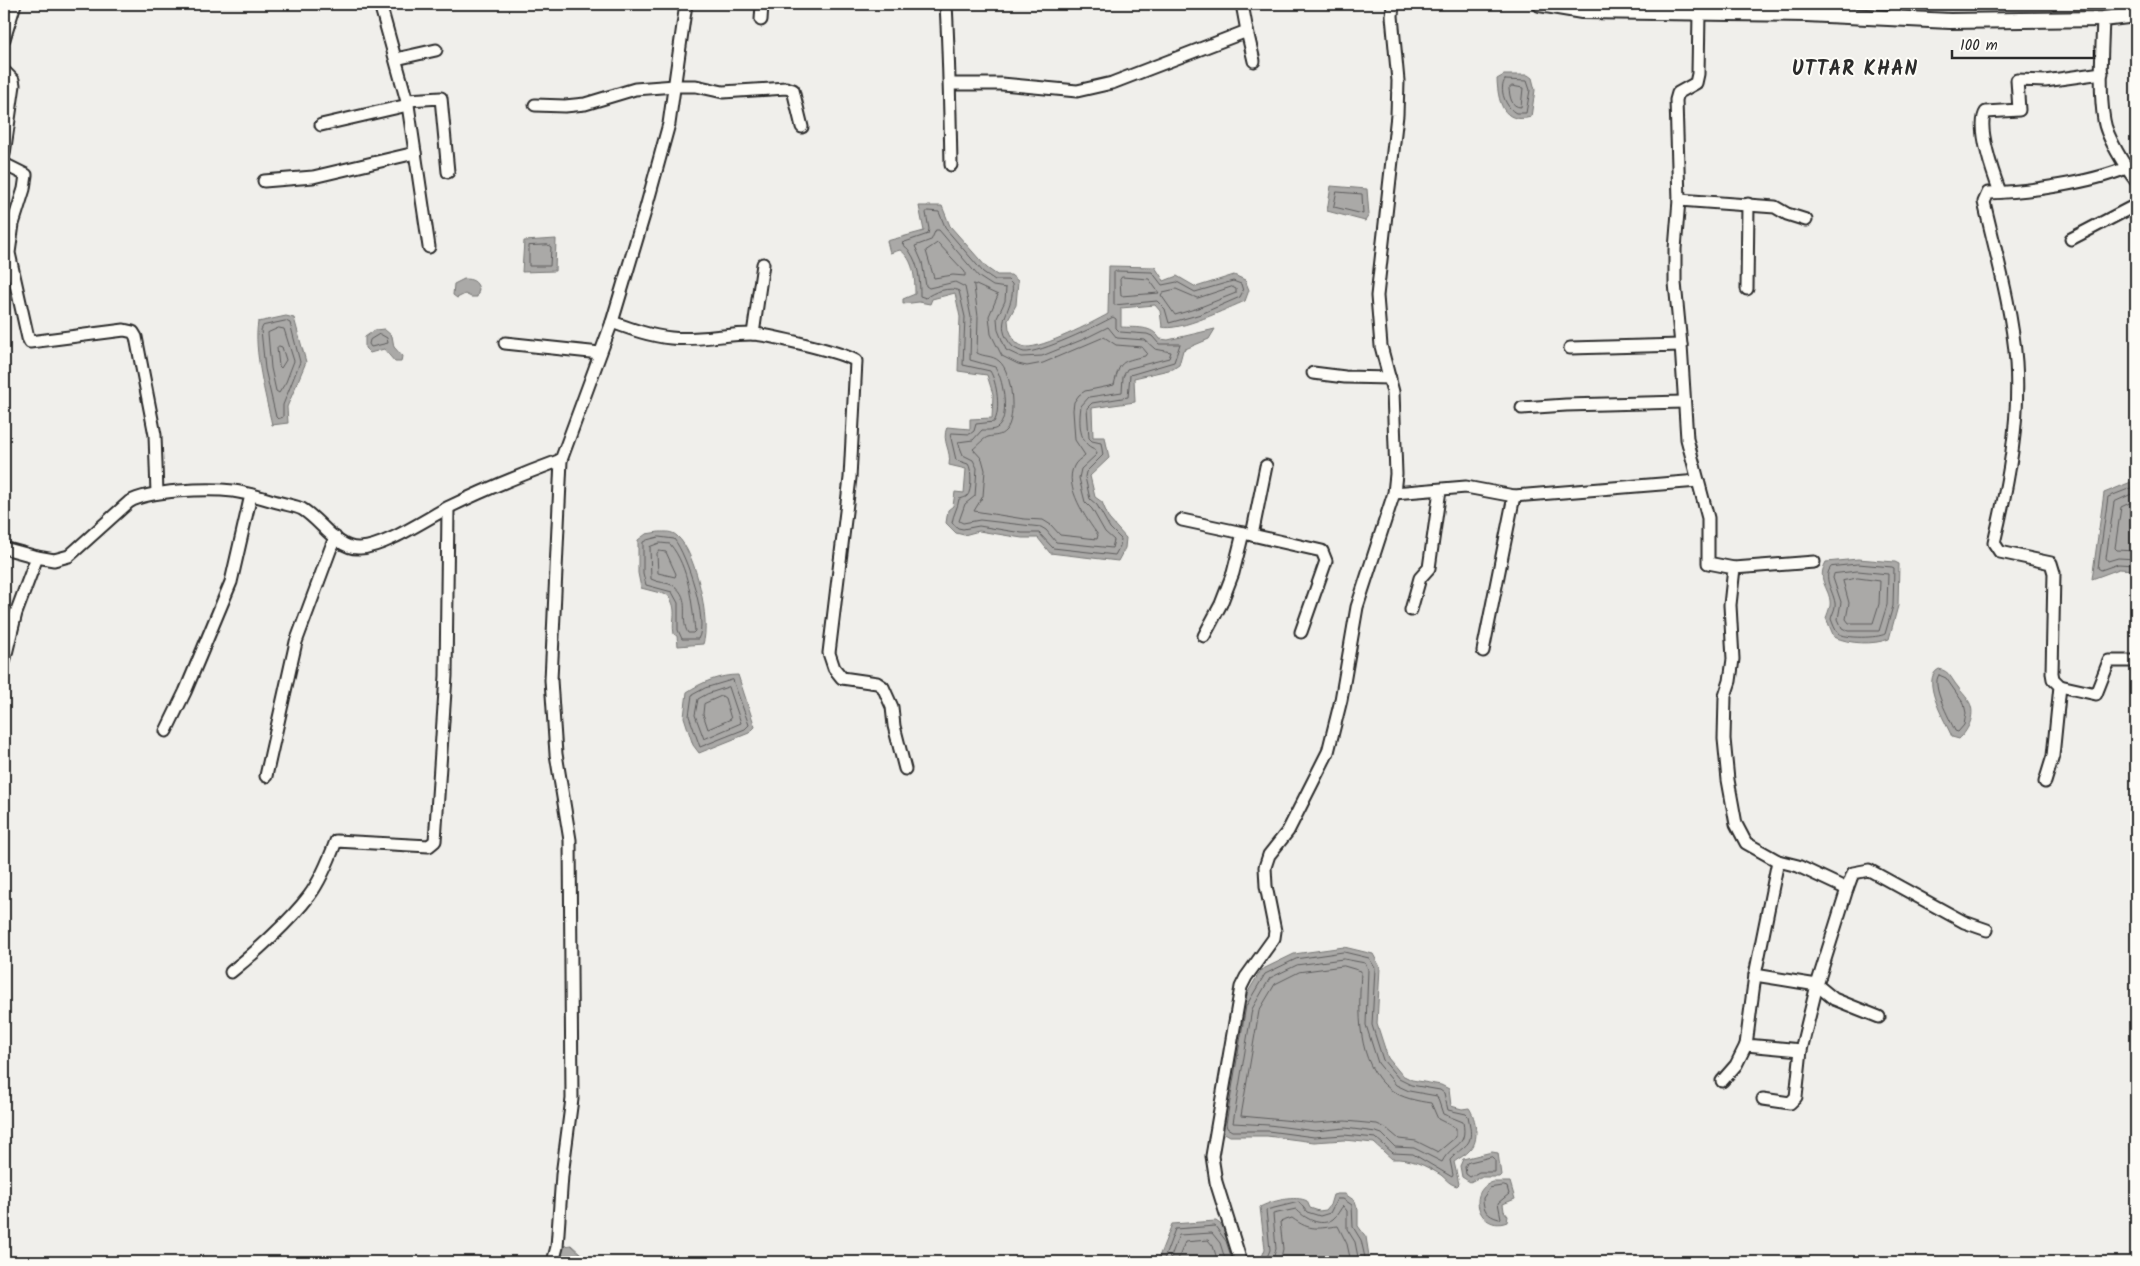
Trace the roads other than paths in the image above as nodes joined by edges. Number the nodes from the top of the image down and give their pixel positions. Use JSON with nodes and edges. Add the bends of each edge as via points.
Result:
{"nodes":[{"id":1,"x":16,"y":4,"type":"edge"},
{"id":2,"x":380,"y":4,"type":"edge"},
{"id":3,"x":686,"y":4,"type":"edge"},
{"id":4,"x":762,"y":4,"type":"edge"},
{"id":5,"x":946,"y":4,"type":"edge"},
{"id":6,"x":1242,"y":4,"type":"edge"},
{"id":7,"x":1393,"y":4,"type":"edge"},
{"id":8,"x":1540,"y":4,"type":"edge"},
{"id":9,"x":1895,"y":4,"type":"edge"},
{"id":10,"x":1620,"y":8,"type":"edge"},
{"id":11,"x":1765,"y":8,"type":"edge"},
{"id":12,"x":1699,"y":13,"type":"junction"},
{"id":13,"x":2136,"y":15,"type":"edge"},
{"id":14,"x":1896,"y":18,"type":"junction"},
{"id":15,"x":2104,"y":19,"type":"junction"},
{"id":16,"x":761,"y":20,"type":"dead end"},
{"id":17,"x":1247,"y":31,"type":"junction"},
{"id":18,"x":4,"y":39,"type":"edge"},
{"id":19,"x":436,"y":50,"type":"dead end"},
{"id":20,"x":396,"y":59,"type":"junction"},
{"id":21,"x":1254,"y":61,"type":"dead end"},
{"id":22,"x":4,"y":71,"type":"edge"},
{"id":23,"x":2102,"y":73,"type":"junction"},
{"id":24,"x":950,"y":84,"type":"junction"},
{"id":25,"x":676,"y":86,"type":"junction"},
{"id":26,"x":408,"y":103,"type":"junction"},
{"id":27,"x":535,"y":105,"type":"dead end"},
{"id":28,"x":321,"y":125,"type":"dead end"},
{"id":29,"x":802,"y":127,"type":"dead end"},
{"id":30,"x":415,"y":153,"type":"junction"},
{"id":31,"x":4,"y":154,"type":"edge"},
{"id":32,"x":4,"y":164,"type":"edge"},
{"id":33,"x":950,"y":165,"type":"dead end"},
{"id":34,"x":2126,"y":168,"type":"junction"},
{"id":35,"x":448,"y":172,"type":"dead end"},
{"id":36,"x":2136,"y":181,"type":"edge"},
{"id":37,"x":264,"y":182,"type":"dead end"},
{"id":38,"x":2000,"y":192,"type":"junction"},
{"id":39,"x":1679,"y":200,"type":"junction"},
{"id":40,"x":1748,"y":204,"type":"junction"},
{"id":41,"x":2136,"y":205,"type":"edge"},
{"id":42,"x":1806,"y":220,"type":"dead end"},
{"id":43,"x":2071,"y":238,"type":"dead end"},
{"id":44,"x":429,"y":246,"type":"dead end"},
{"id":45,"x":763,"y":264,"type":"dead end"},
{"id":46,"x":1748,"y":289,"type":"dead end"},
{"id":47,"x":612,"y":322,"type":"junction"},
{"id":48,"x":753,"y":334,"type":"junction"},
{"id":49,"x":505,"y":343,"type":"dead end"},
{"id":50,"x":1681,"y":345,"type":"junction"},
{"id":51,"x":1570,"y":348,"type":"dead end"},
{"id":52,"x":600,"y":353,"type":"junction"},
{"id":53,"x":1313,"y":373,"type":"dead end"},
{"id":54,"x":1390,"y":378,"type":"junction"},
{"id":55,"x":1684,"y":402,"type":"junction"},
{"id":56,"x":1522,"y":408,"type":"dead end"},
{"id":57,"x":561,"y":460,"type":"junction"},
{"id":58,"x":1266,"y":466,"type":"dead end"},
{"id":59,"x":1698,"y":481,"type":"junction"},
{"id":60,"x":1440,"y":490,"type":"junction"},
{"id":61,"x":157,"y":493,"type":"junction"},
{"id":62,"x":1394,"y":493,"type":"junction"},
{"id":63,"x":251,"y":495,"type":"junction"},
{"id":64,"x":1514,"y":496,"type":"junction"},
{"id":65,"x":448,"y":508,"type":"junction"},
{"id":66,"x":1182,"y":520,"type":"dead end"},
{"id":67,"x":1247,"y":534,"type":"junction"},
{"id":68,"x":335,"y":537,"type":"junction"},
{"id":69,"x":4,"y":548,"type":"edge"},
{"id":70,"x":38,"y":557,"type":"junction"},
{"id":71,"x":1814,"y":562,"type":"dead end"},
{"id":72,"x":1734,"y":568,"type":"junction"},
{"id":73,"x":1411,"y":610,"type":"dead end"},
{"id":74,"x":1300,"y":632,"type":"dead end"},
{"id":75,"x":1204,"y":636,"type":"dead end"},
{"id":76,"x":1484,"y":652,"type":"dead end"},
{"id":77,"x":2136,"y":661,"type":"edge"},
{"id":78,"x":4,"y":662,"type":"edge"},
{"id":79,"x":2060,"y":686,"type":"junction"},
{"id":80,"x":166,"y":731,"type":"dead end"},
{"id":81,"x":905,"y":769,"type":"dead end"},
{"id":82,"x":266,"y":776,"type":"dead end"},
{"id":83,"x":2045,"y":782,"type":"dead end"},
{"id":84,"x":1778,"y":861,"type":"junction"},
{"id":85,"x":1847,"y":889,"type":"junction"},
{"id":86,"x":1987,"y":930,"type":"dead end"},
{"id":87,"x":231,"y":972,"type":"dead end"},
{"id":88,"x":1754,"y":975,"type":"junction"},
{"id":89,"x":1817,"y":985,"type":"junction"},
{"id":90,"x":1879,"y":1017,"type":"dead end"},
{"id":91,"x":1746,"y":1046,"type":"junction"},
{"id":92,"x":1801,"y":1050,"type":"junction"},
{"id":93,"x":1722,"y":1081,"type":"dead end"},
{"id":94,"x":1763,"y":1099,"type":"dead end"},
{"id":95,"x":553,"y":1262,"type":"edge"},
{"id":96,"x":1241,"y":1262,"type":"edge"}],
"edges":[{"from":1,"to":18,"type":"street"},
{"from":2,"to":20,"type":"street"},
{"from":3,"to":25,"type":"street"},
{"from":4,"to":16,"type":"street"},
{"from":5,"to":24,"type":"street"},
{"from":6,"to":17,"type":"street"},
{"from":7,"to":54,"type":"street","via":[[1397,115],[1377,296],[1381,346]]},
{"from":8,"to":10,"type":"main road","via":[[1582,11]]},
{"from":9,"to":14,"type":"street"},
{"from":10,"to":12,"type":"main road"},
{"from":11,"to":12,"type":"main road"},
{"from":11,"to":14,"type":"main road"},
{"from":12,"to":39,"type":"street","via":[[1696,83],[1678,93],[1676,100]]},
{"from":13,"to":15,"type":"main road"},
{"from":14,"to":15,"type":"main road","via":[[1950,21]]},
{"from":15,"to":23,"type":"street"},
{"from":17,"to":21,"type":"street"},
{"from":17,"to":24,"type":"street","via":[[1112,83],[1077,91],[1002,84]]},
{"from":19,"to":20,"type":"street"},
{"from":20,"to":26,"type":"street"},
{"from":22,"to":31,"type":"street","via":[[14,85]]},
{"from":23,"to":34,"type":"street","via":[[2104,121]]},
{"from":23,"to":38,"type":"street","via":[[2045,81],[2017,80],[2019,110],[1986,112],[1983,123],[1987,155]]},
{"from":24,"to":33,"type":"street"},
{"from":25,"to":27,"type":"street","via":[[635,89],[585,104]]},
{"from":25,"to":29,"type":"street","via":[[696,86],[723,92],[793,90]]},
{"from":25,"to":47,"type":"street","via":[[647,206]]},
{"from":26,"to":28,"type":"street"},
{"from":26,"to":30,"type":"street"},
{"from":26,"to":35,"type":"street","via":[[441,98]]},
{"from":30,"to":37,"type":"street","via":[[313,177]]},
{"from":30,"to":44,"type":"street"},
{"from":32,"to":61,"type":"street","via":[[26,175],[9,253],[28,338],[30,342],[124,330],[133,332],[155,435]]},
{"from":34,"to":36,"type":"street"},
{"from":34,"to":38,"type":"street","via":[[2104,176]]},
{"from":38,"to":79,"type":"street","via":[[1988,193],[1984,202],[2008,304],[2016,362],[2015,416],[2008,484],[1994,543],[2000,552],[2051,562],[2054,573],[2052,673]]},
{"from":39,"to":40,"type":"street"},
{"from":39,"to":50,"type":"street","via":[[1674,283]]},
{"from":40,"to":42,"type":"street","via":[[1775,207]]},
{"from":40,"to":46,"type":"street"},
{"from":41,"to":43,"type":"street"},
{"from":45,"to":48,"type":"street"},
{"from":47,"to":48,"type":"street","via":[[646,334],[670,338],[695,340]]},
{"from":47,"to":52,"type":"street"},
{"from":48,"to":81,"type":"street","via":[[836,353],[856,361],[847,507],[829,653],[842,678],[877,683],[883,687],[892,707]]},
{"from":49,"to":52,"type":"street"},
{"from":50,"to":51,"type":"street"},
{"from":50,"to":55,"type":"street"},
{"from":52,"to":57,"type":"street"},
{"from":53,"to":54,"type":"street"},
{"from":54,"to":62,"type":"street","via":[[1394,409]]},
{"from":55,"to":56,"type":"street"},
{"from":55,"to":59,"type":"street","via":[[1687,439]]},
{"from":57,"to":65,"type":"street","via":[[497,484]]},
{"from":57,"to":95,"type":"street","via":[[551,680],[556,754],[570,840],[572,1099]]},
{"from":58,"to":67,"type":"street"},
{"from":59,"to":64,"type":"street"},
{"from":59,"to":72,"type":"street","via":[[1708,518],[1708,563]]},
{"from":60,"to":62,"type":"street"},
{"from":60,"to":64,"type":"street","via":[[1466,487]]},
{"from":60,"to":73,"type":"street","via":[[1429,568],[1420,578]]},
{"from":61,"to":63,"type":"street","via":[[232,491]]},
{"from":61,"to":70,"type":"street","via":[[128,502],[70,556],[54,560]]},
{"from":62,"to":96,"type":"street","via":[[1357,607],[1342,700],[1328,752],[1288,831],[1269,855],[1265,867],[1274,938],[1241,988],[1212,1156],[1216,1182]]},
{"from":63,"to":68,"type":"street","via":[[301,508]]},
{"from":63,"to":80,"type":"street","via":[[231,582]]},
{"from":64,"to":76,"type":"street"},
{"from":65,"to":68,"type":"street","via":[[368,547],[349,548]]},
{"from":65,"to":87,"type":"street","via":[[446,676],[435,841],[429,846],[336,841],[309,896],[248,959]]},
{"from":66,"to":67,"type":"street"},
{"from":67,"to":74,"type":"street","via":[[1322,551],[1326,555]]},
{"from":67,"to":75,"type":"street","via":[[1221,604]]},
{"from":68,"to":82,"type":"street","via":[[296,642]]},
{"from":69,"to":70,"type":"street"},
{"from":70,"to":78,"type":"street","via":[[16,613]]},
{"from":71,"to":72,"type":"street"},
{"from":72,"to":84,"type":"street","via":[[1730,605],[1733,659],[1725,696],[1724,739],[1728,780],[1736,824],[1746,843]]},
{"from":77,"to":79,"type":"street","via":[[2109,661],[2096,694]]},
{"from":79,"to":83,"type":"street","via":[[2053,756]]},
{"from":84,"to":85,"type":"street","via":[[1798,866]]},
{"from":84,"to":88,"type":"street"},
{"from":85,"to":86,"type":"street","via":[[1854,873],[1869,870],[1964,922]]},
{"from":85,"to":89,"type":"street"},
{"from":88,"to":89,"type":"street"},
{"from":88,"to":91,"type":"street"},
{"from":89,"to":90,"type":"street","via":[[1834,999]]},
{"from":89,"to":92,"type":"street"},
{"from":91,"to":92,"type":"street"},
{"from":91,"to":93,"type":"street"},
{"from":92,"to":94,"type":"street","via":[[1796,1097],[1790,1103]]}]}
